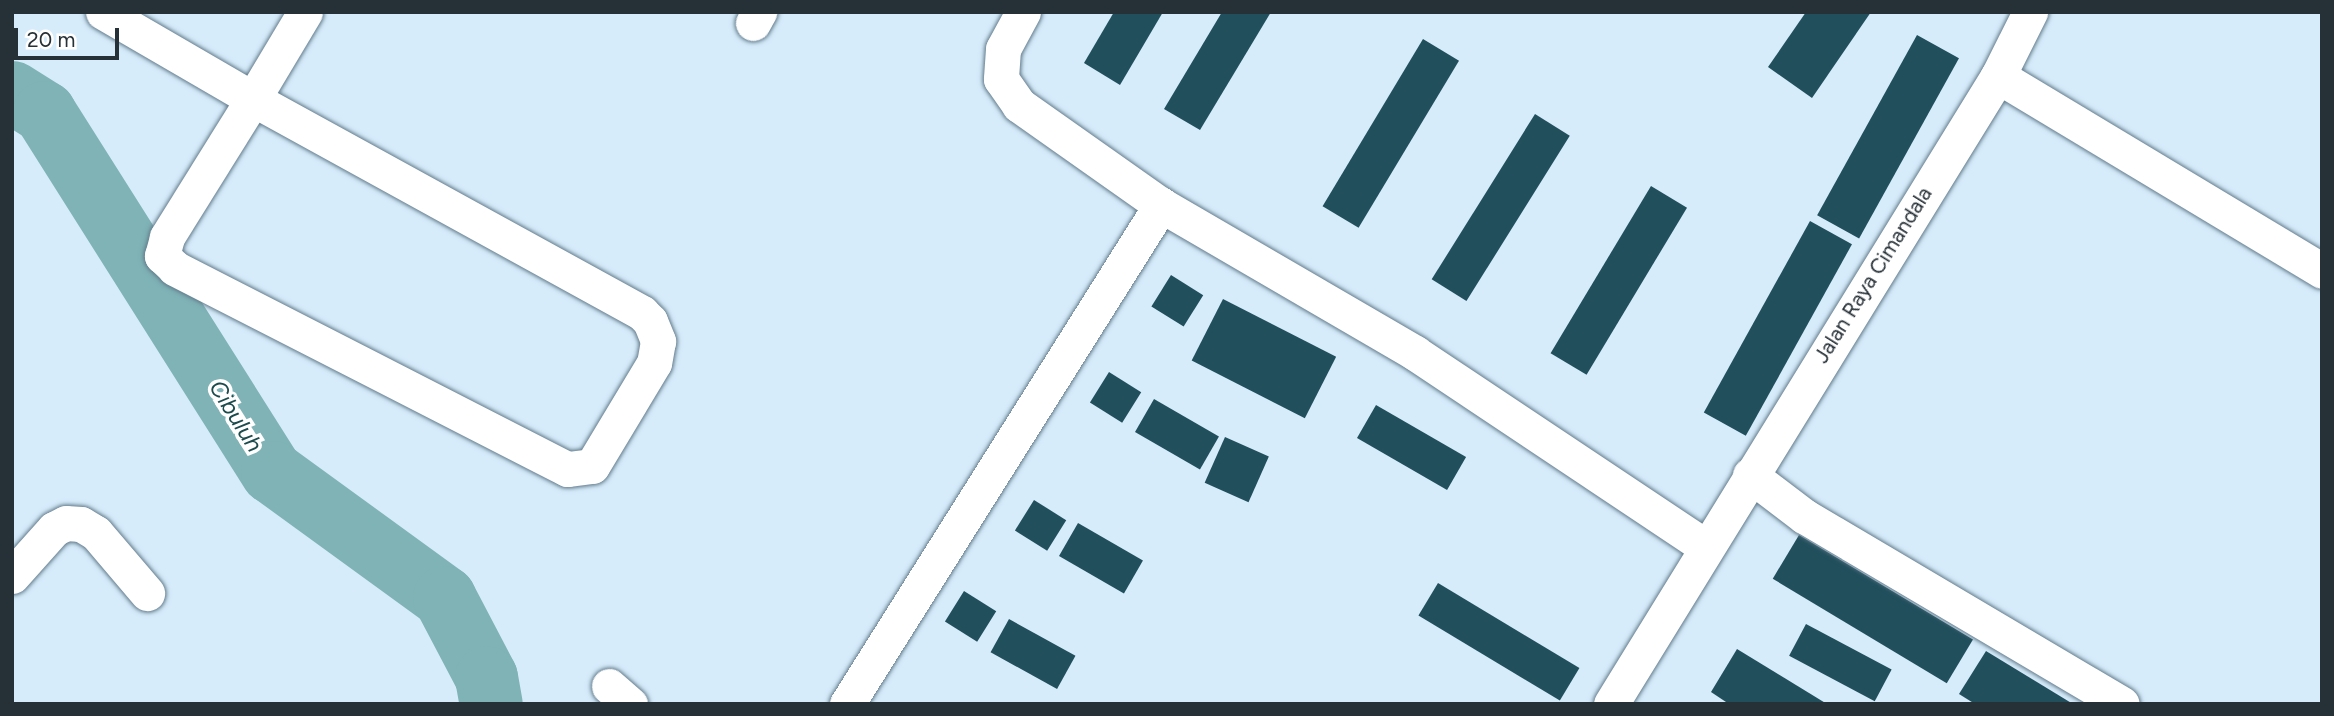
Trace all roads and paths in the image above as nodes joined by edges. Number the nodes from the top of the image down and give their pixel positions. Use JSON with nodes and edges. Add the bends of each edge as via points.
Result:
{"nodes":[{"id":1,"x":103,"y":12,"type":"edge"},
{"id":2,"x":305,"y":12,"type":"edge"},
{"id":3,"x":1023,"y":12,"type":"edge"},
{"id":4,"x":2030,"y":12,"type":"edge"},
{"id":5,"x":1998,"y":76,"type":"junction"},
{"id":6,"x":253,"y":99,"type":"junction"},
{"id":7,"x":1161,"y":205,"type":"junction"},
{"id":8,"x":2322,"y":271,"type":"edge"},
{"id":9,"x":1749,"y":475,"type":"junction"},
{"id":10,"x":1706,"y":547,"type":"junction"},
{"id":11,"x":12,"y":576,"type":"edge"},
{"id":12,"x":147,"y":593,"type":"dead end"},
{"id":13,"x":848,"y":704,"type":"edge"},
{"id":14,"x":1611,"y":704,"type":"edge"},
{"id":15,"x":2122,"y":704,"type":"edge"}],
"edges":[{"from":1,"to":6,"type":"street"},
{"from":2,"to":6,"type":"street"},
{"from":3,"to":7,"type":"street","via":[[1003,49],[1001,79],[1019,104]]},
{"from":4,"to":5,"type":"street","name":"Jalan Raya Cimandala"},
{"from":5,"to":8,"type":"street"},
{"from":5,"to":9,"type":"street","name":"Jalan Raya Cimandala"},
{"from":6,"to":6,"type":"street","via":[[167,237],[162,256],[167,263],[567,469],[592,466],[654,363],[658,341],[650,321]]},
{"from":7,"to":10,"type":"street","via":[[1415,352]]},
{"from":7,"to":13,"type":"street"},
{"from":9,"to":10,"type":"street","name":"Jalan Raya Cimandala"},
{"from":9,"to":15,"type":"street","via":[[1804,516]]},
{"from":10,"to":14,"type":"street","name":"Jalan Raya Cimandala"},
{"from":11,"to":12,"type":"street","via":[[54,529],[66,523],[81,524],[96,533]]}]}
